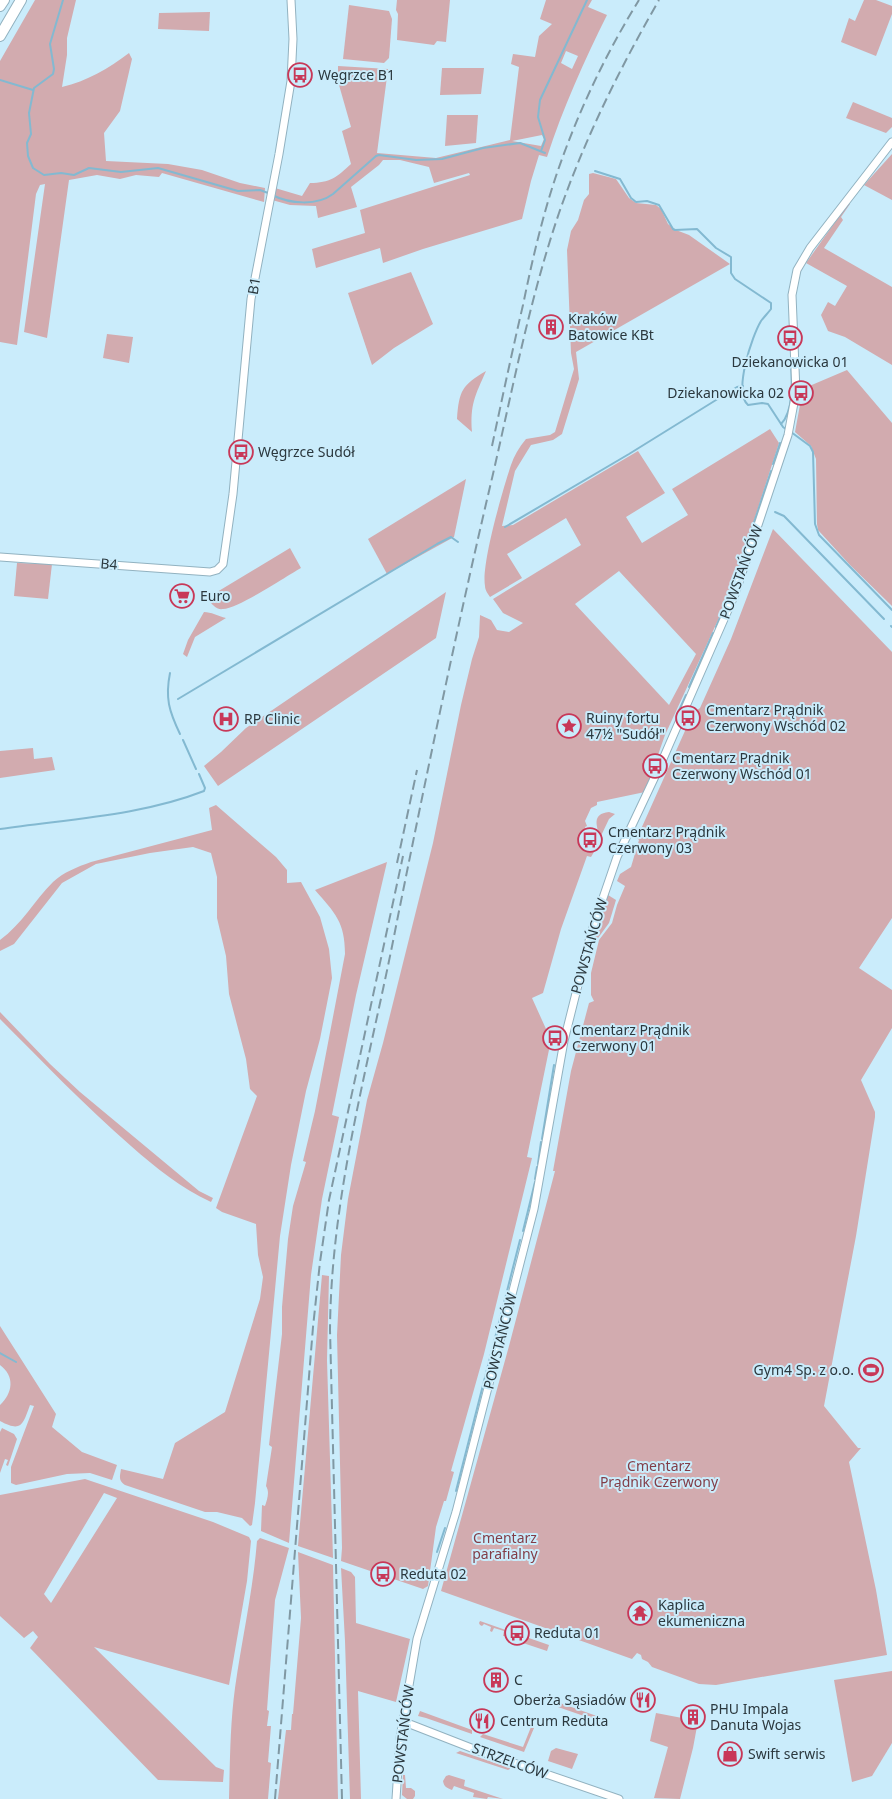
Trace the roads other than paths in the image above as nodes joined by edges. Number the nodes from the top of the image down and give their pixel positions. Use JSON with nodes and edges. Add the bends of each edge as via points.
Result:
{"nodes":[{"id":1,"x":4,"y":0,"type":"edge"},
{"id":2,"x":21,"y":0,"type":"edge"},
{"id":3,"x":291,"y":0,"type":"edge"},
{"id":4,"x":0,"y":6,"type":"edge"},
{"id":5,"x":0,"y":36,"type":"edge"},
{"id":6,"x":892,"y":142,"type":"edge"},
{"id":7,"x":0,"y":557,"type":"edge"},
{"id":8,"x":217,"y":570,"type":"joint"},
{"id":9,"x":402,"y":1721,"type":"junction"},
{"id":10,"x":396,"y":1799,"type":"edge"},
{"id":11,"x":619,"y":1799,"type":"edge"}],
"edges":[{"from":1,"to":4,"type":"highway"},
{"from":2,"to":5,"type":"highway"},
{"from":3,"to":8,"type":"street","name":"B1","via":[[291,81],[251,299],[226,546],[223,564]]},
{"from":6,"to":9,"type":"street","name":"POWSTAŃCÓW","via":[[810,248],[795,276],[792,295],[795,404],[788,435],[735,594],[618,857],[591,933],[563,1049],[534,1209],[456,1512],[419,1633]]},
{"from":7,"to":8,"type":"street","name":"B4"},
{"from":9,"to":10,"type":"street","name":"POWSTAŃCÓW"},
{"from":9,"to":11,"type":"street","name":"STRZELCÓW"}]}
